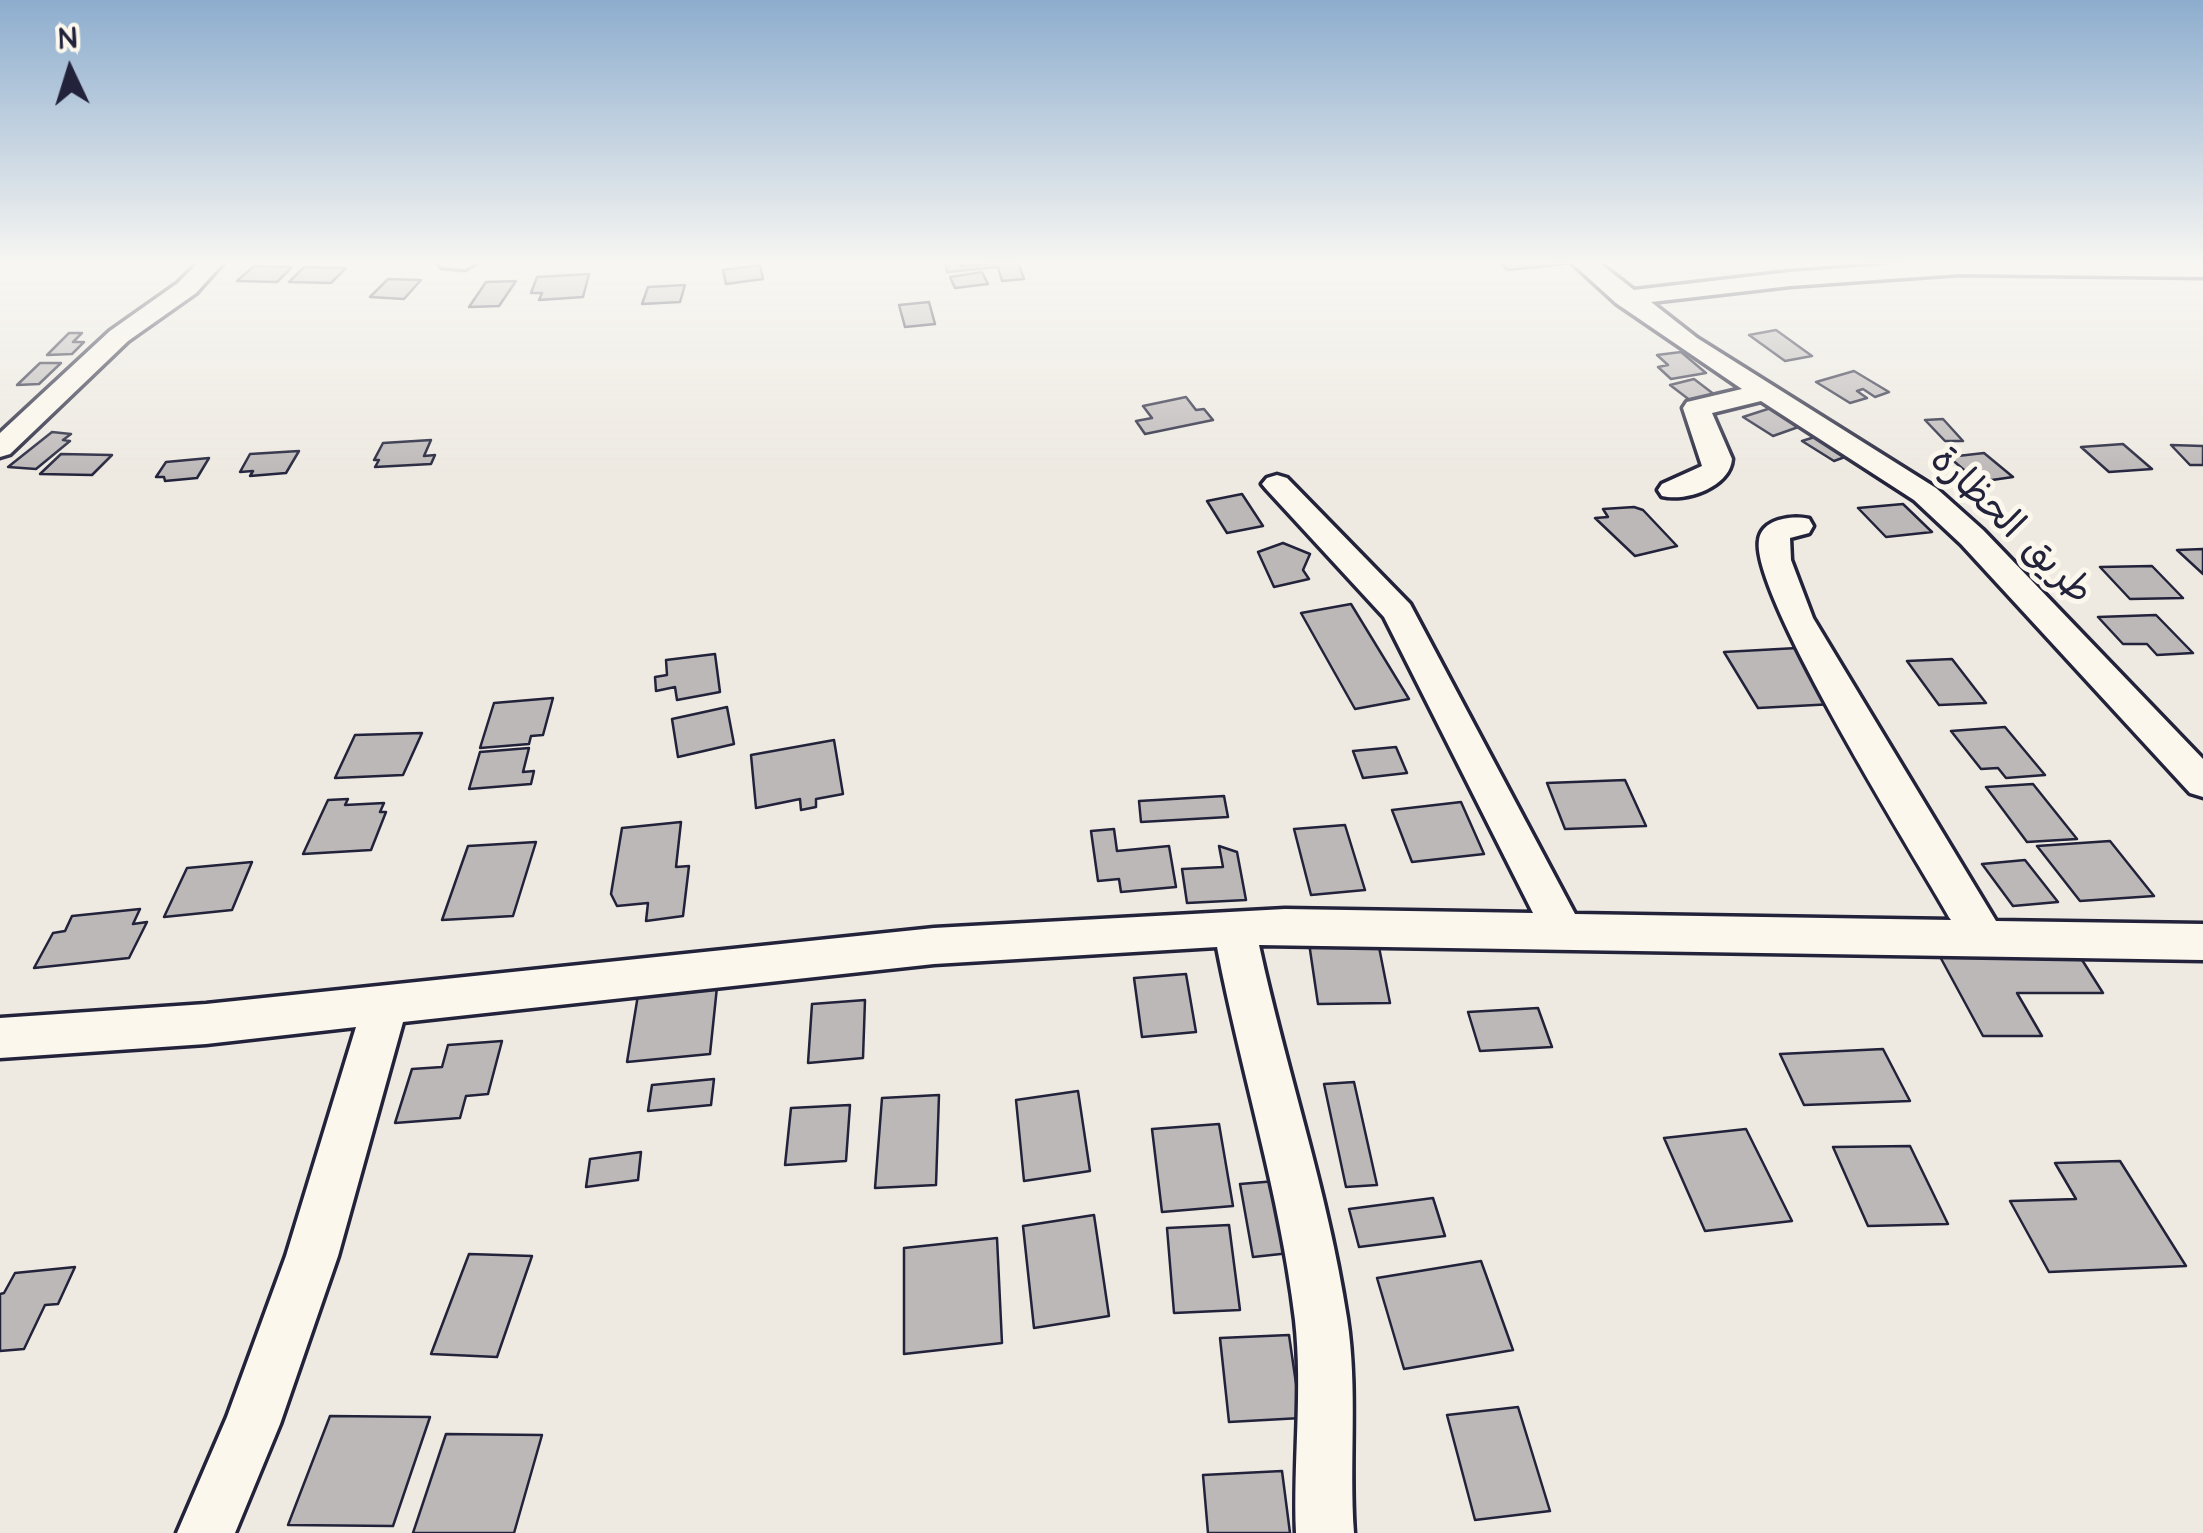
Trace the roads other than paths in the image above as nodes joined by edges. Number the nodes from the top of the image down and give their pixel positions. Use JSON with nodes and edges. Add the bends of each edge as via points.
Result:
{"nodes":[{"id":1,"x":121,"y":334,"type":"edge"},
{"id":2,"x":1678,"y":334,"type":"edge"},
{"id":3,"x":1766,"y":392,"type":"junction"},
{"id":4,"x":44,"y":409,"type":"junction"},
{"id":5,"x":0,"y":412,"type":"edge"},
{"id":6,"x":0,"y":448,"type":"edge"},
{"id":7,"x":1277,"y":484,"type":"dead end"},
{"id":8,"x":1672,"y":490,"type":"dead end"},
{"id":9,"x":1798,"y":526,"type":"dead end"},
{"id":10,"x":2203,"y":783,"type":"edge"},
{"id":11,"x":1234,"y":929,"type":"junction"},
{"id":12,"x":1562,"y":929,"type":"junction"},
{"id":13,"x":1983,"y":937,"type":"junction"},
{"id":14,"x":2203,"y":942,"type":"edge"},
{"id":15,"x":385,"y":1006,"type":"junction"},
{"id":16,"x":0,"y":1038,"type":"edge"},
{"id":17,"x":206,"y":1533,"type":"edge"},
{"id":18,"x":1326,"y":1533,"type":"edge"}],
"edges":[{"from":1,"to":4,"type":"street"},
{"from":2,"to":3,"type":"street","name":"طريق الحظارة"},
{"from":3,"to":8,"type":"street","via":[[1697,408],[1717,471]]},
{"from":3,"to":10,"type":"street","name":"طريق الحظارة","via":[[1942,508]]},
{"from":4,"to":5,"type":"street"},
{"from":4,"to":6,"type":"street"},
{"from":7,"to":12,"type":"street","via":[[1398,612]]},
{"from":9,"to":13,"type":"street","via":[[1774,537],[1775,560],[1796,618]]},
{"from":11,"to":12,"type":"street"},
{"from":11,"to":15,"type":"street","via":[[934,946]]},
{"from":11,"to":18,"type":"street","via":[[1321,1320]]},
{"from":12,"to":13,"type":"street"},
{"from":13,"to":14,"type":"street"},
{"from":15,"to":16,"type":"street"},
{"from":15,"to":17,"type":"street","via":[[312,1256]]}]}
